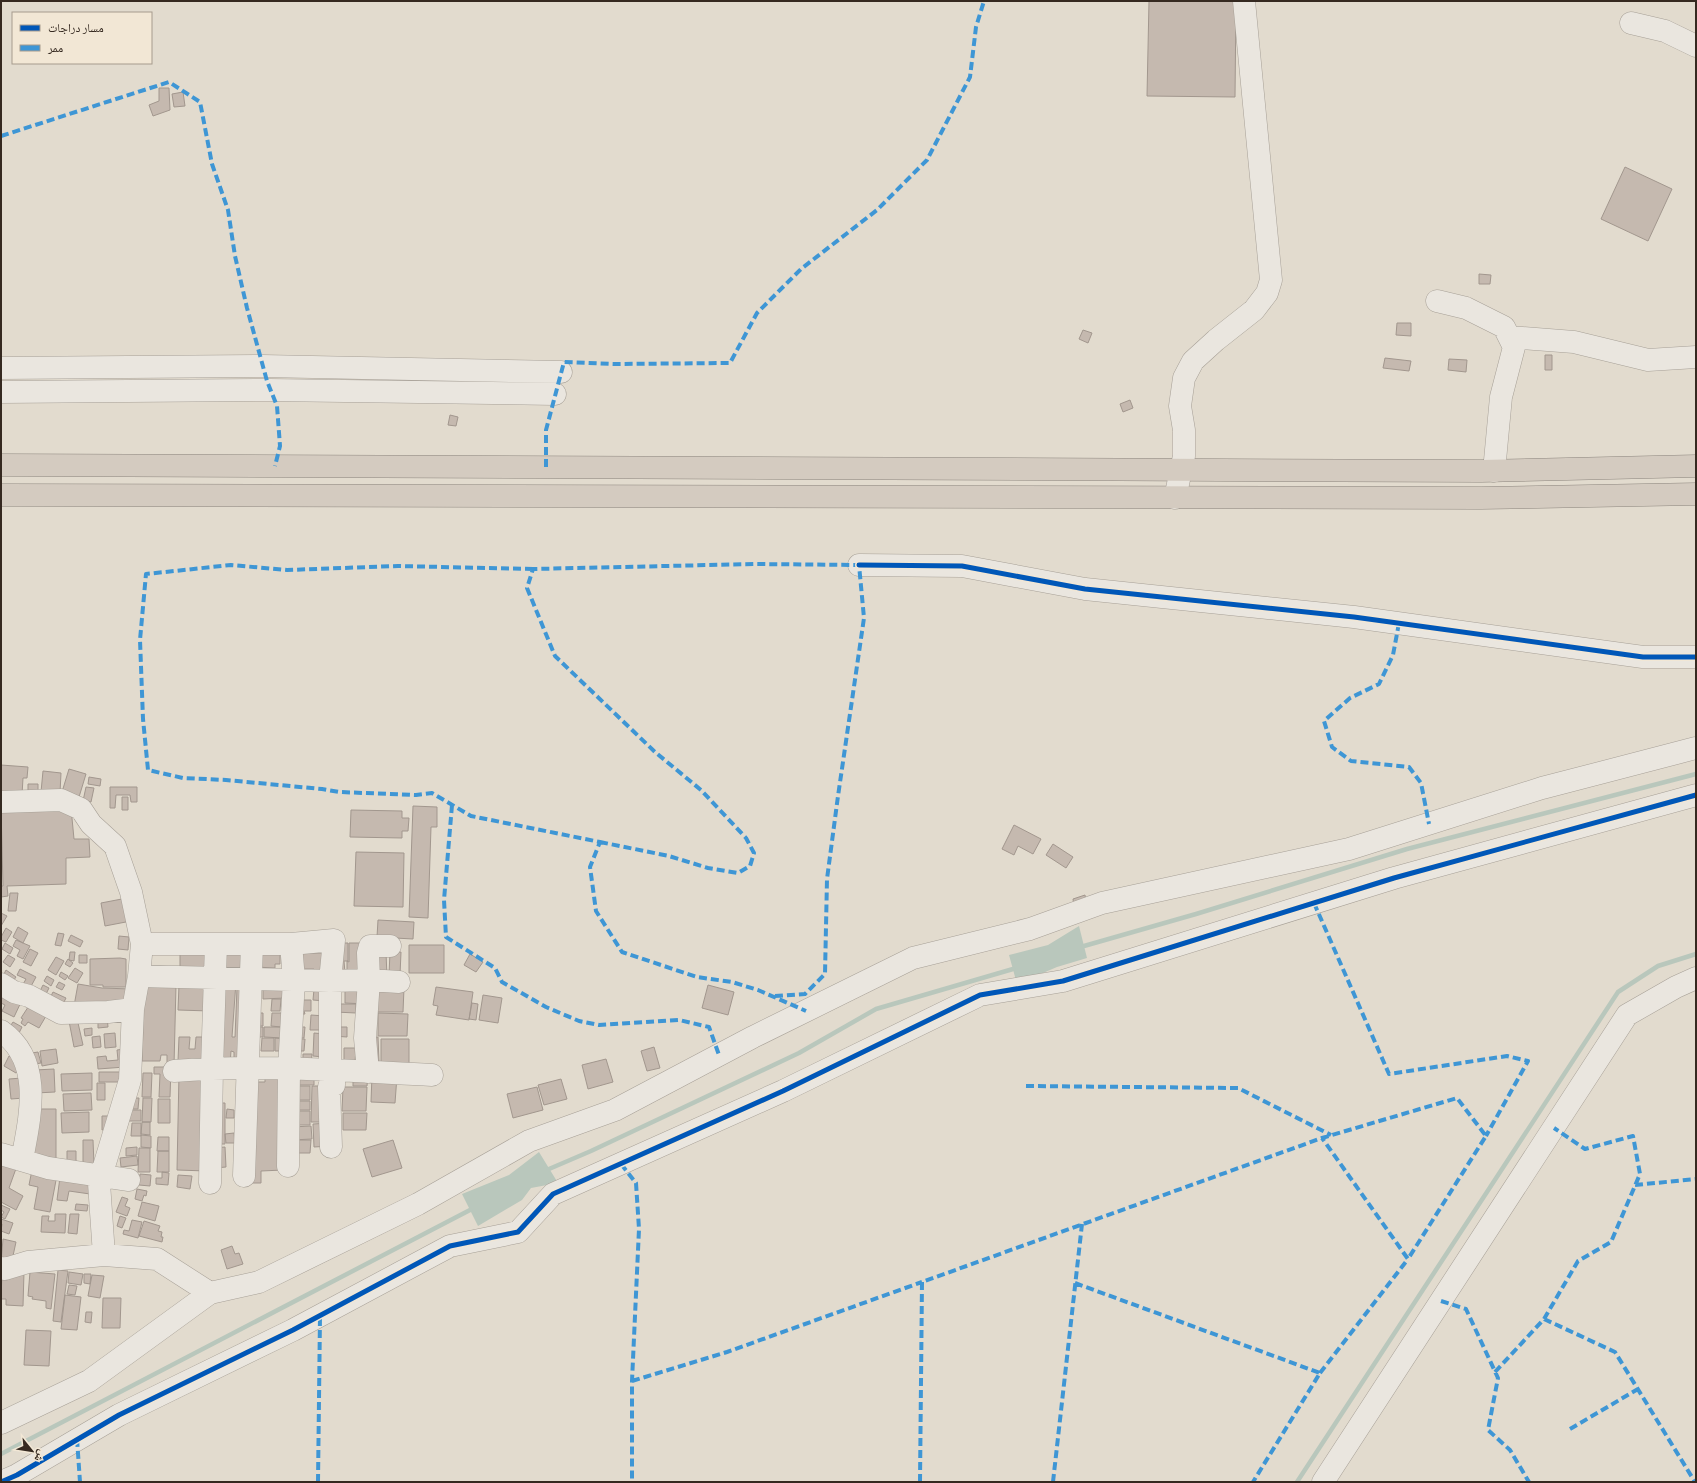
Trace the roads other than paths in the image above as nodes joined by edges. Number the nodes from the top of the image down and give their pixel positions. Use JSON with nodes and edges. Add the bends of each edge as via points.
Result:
{"nodes":[{"id":1,"x":1244,"y":1,"type":"edge"},
{"id":2,"x":1631,"y":23,"type":"dead end"},
{"id":3,"x":1696,"y":46,"type":"edge"},
{"id":4,"x":1437,"y":301,"type":"dead end"},
{"id":5,"x":1509,"y":336,"type":"junction"},
{"id":6,"x":1696,"y":357,"type":"edge"},
{"id":7,"x":1,"y":368,"type":"edge"},
{"id":8,"x":561,"y":372,"type":"dead end"},
{"id":9,"x":1,"y":392,"type":"edge"},
{"id":10,"x":555,"y":394,"type":"dead end"},
{"id":11,"x":1,"y":465,"type":"edge"},
{"id":12,"x":1696,"y":466,"type":"edge"},
{"id":13,"x":1181,"y":470,"type":"junction"},
{"id":14,"x":1494,"y":471,"type":"junction"},
{"id":15,"x":1696,"y":494,"type":"edge"},
{"id":16,"x":1,"y":495,"type":"edge"},
{"id":17,"x":1175,"y":498,"type":"junction"},
{"id":18,"x":859,"y":565,"type":"dead end"},
{"id":19,"x":1696,"y":657,"type":"edge"},
{"id":20,"x":1696,"y":748,"type":"edge"},
{"id":21,"x":1696,"y":794,"type":"edge"},
{"id":22,"x":1,"y":802,"type":"edge"},
{"id":23,"x":142,"y":944,"type":"junction"},
{"id":24,"x":216,"y":944,"type":"junction"},
{"id":25,"x":252,"y":944,"type":"junction"},
{"id":26,"x":292,"y":944,"type":"junction"},
{"id":27,"x":390,"y":946,"type":"dead end"},
{"id":28,"x":139,"y":976,"type":"junction"},
{"id":29,"x":215,"y":978,"type":"junction"},
{"id":30,"x":251,"y":978,"type":"junction"},
{"id":31,"x":1696,"y":978,"type":"edge"},
{"id":32,"x":294,"y":980,"type":"junction"},
{"id":33,"x":369,"y":980,"type":"junction"},
{"id":34,"x":330,"y":981,"type":"junction"},
{"id":35,"x":399,"y":982,"type":"dead end"},
{"id":36,"x":1,"y":984,"type":"edge"},
{"id":37,"x":132,"y":1009,"type":"junction"},
{"id":38,"x":1,"y":1031,"type":"edge"},
{"id":39,"x":212,"y":1068,"type":"junction"},
{"id":40,"x":247,"y":1068,"type":"junction"},
{"id":41,"x":289,"y":1069,"type":"junction"},
{"id":42,"x":174,"y":1071,"type":"dead end"},
{"id":43,"x":330,"y":1071,"type":"junction"},
{"id":44,"x":368,"y":1072,"type":"junction"},
{"id":45,"x":432,"y":1075,"type":"dead end"},
{"id":46,"x":331,"y":1147,"type":"dead end"},
{"id":47,"x":1,"y":1154,"type":"edge"},
{"id":48,"x":22,"y":1160,"type":"junction"},
{"id":49,"x":288,"y":1166,"type":"dead end"},
{"id":50,"x":100,"y":1176,"type":"junction"},
{"id":51,"x":244,"y":1176,"type":"dead end"},
{"id":52,"x":129,"y":1180,"type":"dead end"},
{"id":53,"x":210,"y":1183,"type":"dead end"},
{"id":54,"x":104,"y":1255,"type":"junction"},
{"id":55,"x":1,"y":1268,"type":"edge"},
{"id":56,"x":210,"y":1293,"type":"junction"},
{"id":57,"x":1,"y":1423,"type":"edge"},
{"id":58,"x":1,"y":1482,"type":"edge"},
{"id":59,"x":1323,"y":1482,"type":"edge"}],
"edges":[{"from":1,"to":13,"type":"street","via":[[1271,280],[1267,293],[1254,310],[1193,361],[1184,378],[1180,406],[1184,430]]},
{"from":2,"to":3,"type":"street","via":[[1666,32]]},
{"from":4,"to":5,"type":"street","via":[[1466,308],[1504,327]]},
{"from":5,"to":6,"type":"street","via":[[1574,342],[1648,360]]},
{"from":5,"to":14,"type":"street","via":[[1514,347],[1500,397]]},
{"from":7,"to":8,"type":"street","via":[[262,366]]},
{"from":9,"to":10,"type":"street","via":[[270,390]]},
{"from":11,"to":13,"type":"highway"},
{"from":12,"to":14,"type":"highway"},
{"from":13,"to":14,"type":"highway"},
{"from":13,"to":17,"type":"street"},
{"from":15,"to":17,"type":"highway","via":[[1480,498]]},
{"from":16,"to":17,"type":"highway"},
{"from":18,"to":19,"type":"street","via":[[962,566],[1085,589],[1354,617],[1644,657]]},
{"from":20,"to":56,"type":"street","via":[[1542,788],[1349,849],[1102,903],[1030,929],[913,958],[753,1037],[616,1110],[528,1141],[418,1204],[259,1282]]},
{"from":21,"to":58,"type":"street","via":[[1394,878],[1063,981],[980,995],[783,1091],[553,1194],[518,1232],[450,1246],[293,1330],[119,1414]]},
{"from":22,"to":23,"type":"street","via":[[61,800],[81,809],[91,824],[115,846],[131,892]]},
{"from":23,"to":24,"type":"street"},
{"from":23,"to":28,"type":"street"},
{"from":24,"to":25,"type":"street"},
{"from":24,"to":29,"type":"street"},
{"from":25,"to":26,"type":"street"},
{"from":25,"to":30,"type":"street"},
{"from":26,"to":32,"type":"street"},
{"from":26,"to":34,"type":"street","via":[[334,940]]},
{"from":27,"to":33,"type":"street","via":[[370,946]]},
{"from":28,"to":29,"type":"street"},
{"from":28,"to":37,"type":"street"},
{"from":29,"to":30,"type":"street"},
{"from":29,"to":39,"type":"street"},
{"from":30,"to":32,"type":"street"},
{"from":30,"to":40,"type":"street"},
{"from":31,"to":59,"type":"street","via":[[1626,1016]]},
{"from":32,"to":34,"type":"street"},
{"from":32,"to":41,"type":"street"},
{"from":33,"to":34,"type":"street"},
{"from":33,"to":35,"type":"street"},
{"from":33,"to":44,"type":"street","via":[[365,1038]]},
{"from":34,"to":43,"type":"street"},
{"from":36,"to":37,"type":"street","via":[[61,1013]]},
{"from":37,"to":50,"type":"street","via":[[130,1080]]},
{"from":38,"to":48,"type":"street","via":[[10,1037],[25,1058],[32,1092]]},
{"from":39,"to":40,"type":"street"},
{"from":39,"to":42,"type":"street"},
{"from":39,"to":53,"type":"street"},
{"from":40,"to":41,"type":"street"},
{"from":40,"to":51,"type":"street"},
{"from":41,"to":43,"type":"street"},
{"from":41,"to":49,"type":"street"},
{"from":43,"to":44,"type":"street"},
{"from":43,"to":46,"type":"street","via":[[334,1073],[334,1085],[329,1087]]},
{"from":44,"to":45,"type":"street"},
{"from":47,"to":48,"type":"street"},
{"from":48,"to":50,"type":"street","via":[[48,1168]]},
{"from":50,"to":52,"type":"street"},
{"from":50,"to":54,"type":"street","via":[[98,1183]]},
{"from":54,"to":55,"type":"street","via":[[28,1262]]},
{"from":54,"to":56,"type":"street","via":[[157,1259]]},
{"from":56,"to":57,"type":"street","via":[[89,1382]]}]}
